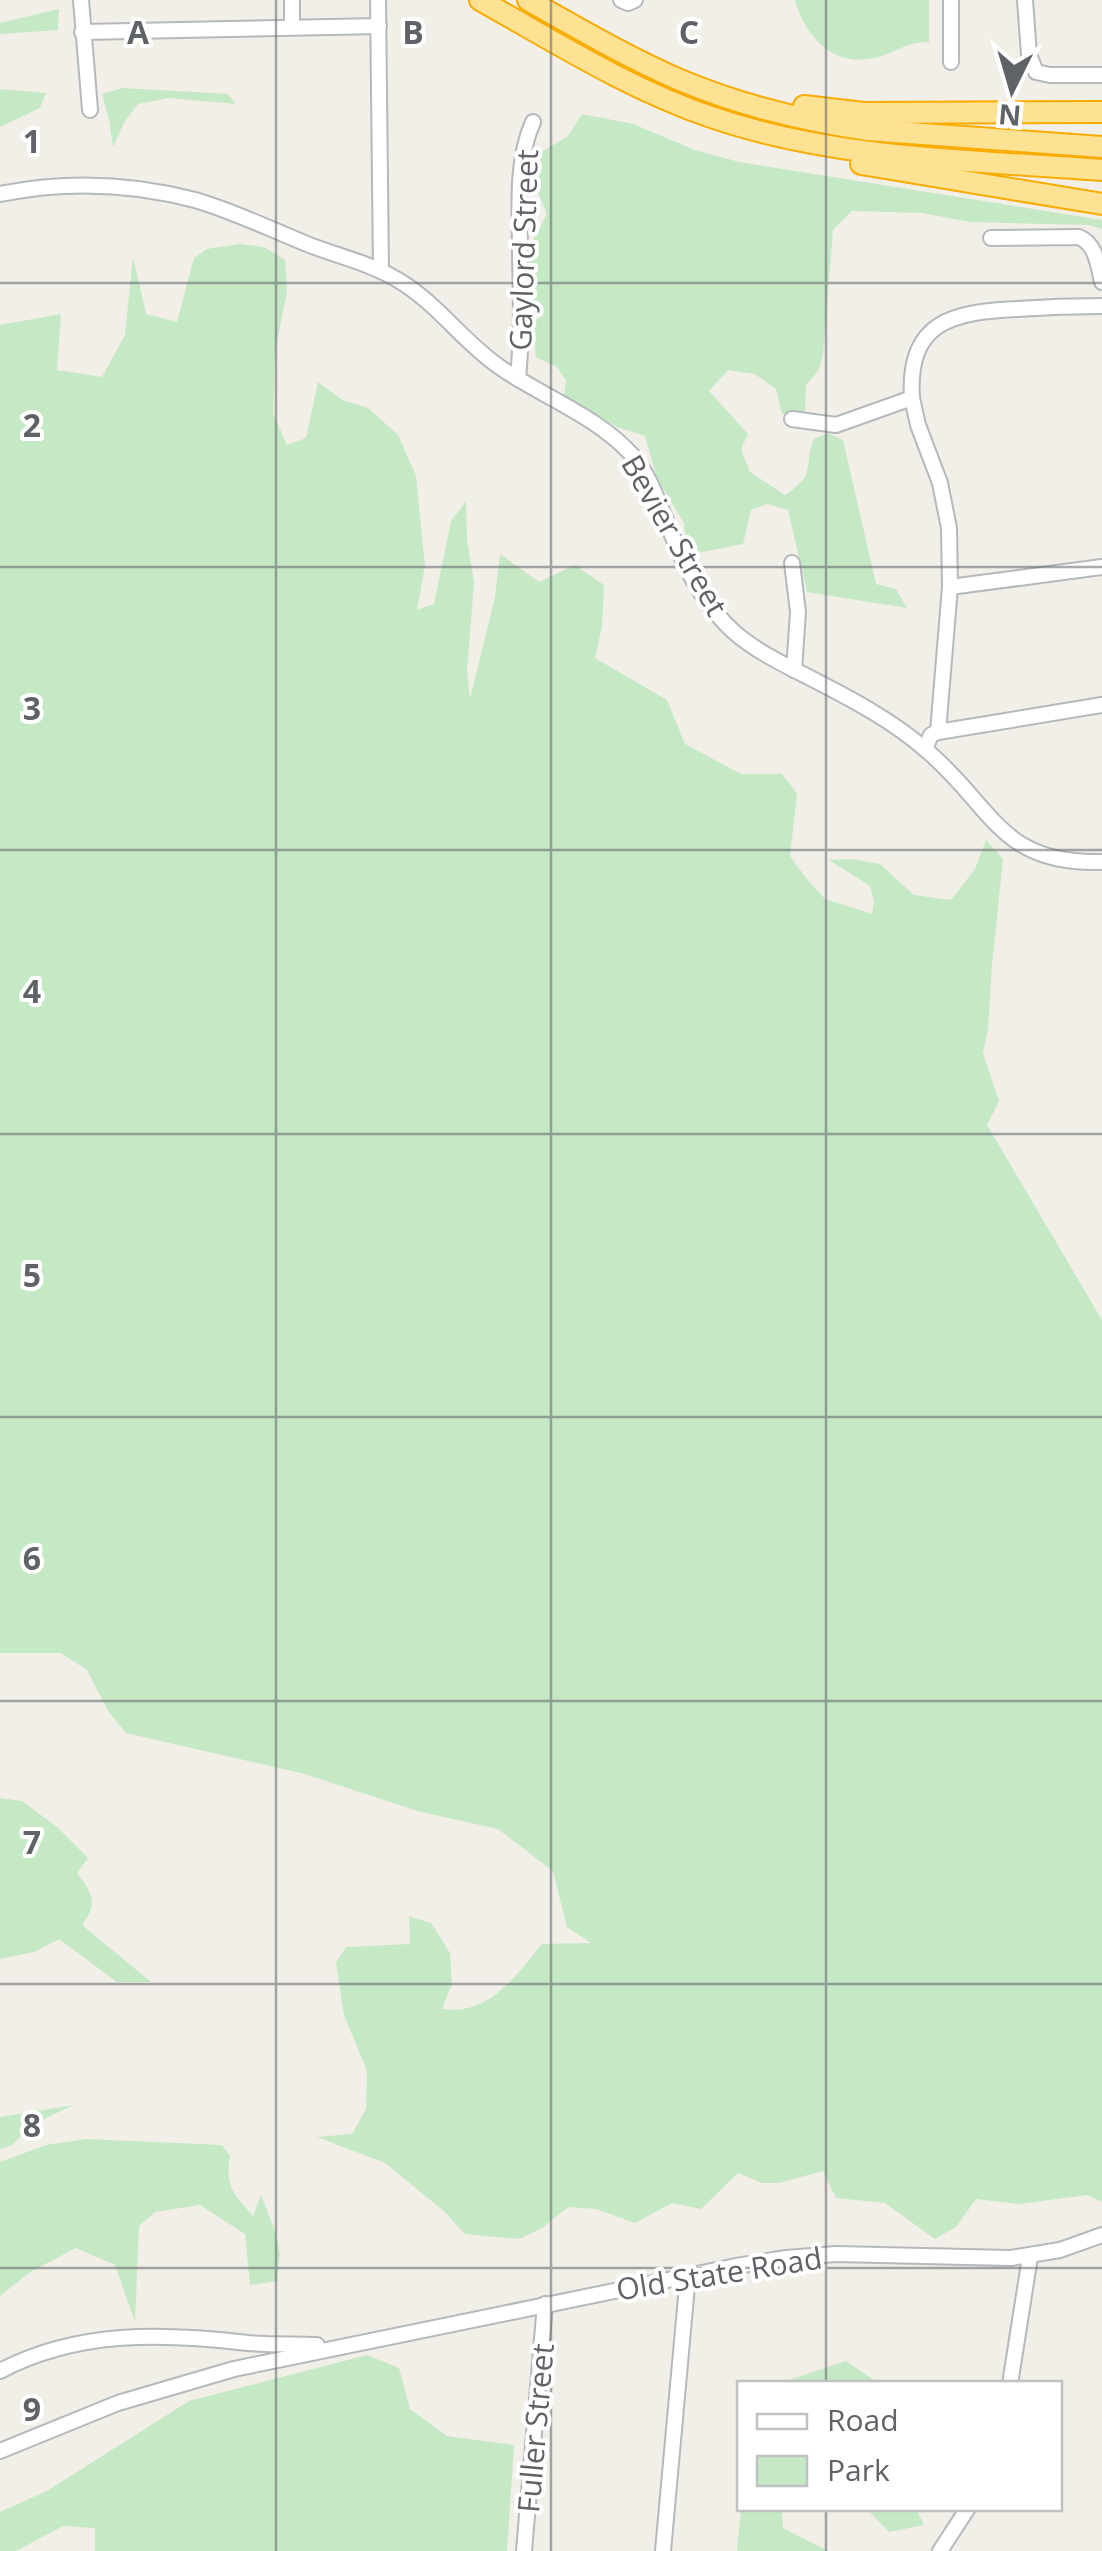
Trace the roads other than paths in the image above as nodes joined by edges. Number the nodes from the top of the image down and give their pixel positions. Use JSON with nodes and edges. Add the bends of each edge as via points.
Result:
{"nodes":[{"id":1,"x":81,"y":0,"type":"edge"},
{"id":2,"x":292,"y":0,"type":"edge"},
{"id":3,"x":378,"y":0,"type":"edge"},
{"id":4,"x":480,"y":0,"type":"edge"},
{"id":5,"x":528,"y":0,"type":"edge"},
{"id":6,"x":621,"y":0,"type":"edge"},
{"id":7,"x":635,"y":0,"type":"edge"},
{"id":8,"x":952,"y":0,"type":"edge"},
{"id":9,"x":1025,"y":0,"type":"edge"},
{"id":10,"x":379,"y":26,"type":"junction"},
{"id":11,"x":292,"y":27,"type":"junction"},
{"id":12,"x":82,"y":32,"type":"junction"},
{"id":13,"x":602,"y":41,"type":"junction"},
{"id":14,"x":952,"y":62,"type":"dead end"},
{"id":15,"x":1102,"y":75,"type":"edge"},
{"id":16,"x":90,"y":110,"type":"dead end"},
{"id":17,"x":1102,"y":112,"type":"edge"},
{"id":18,"x":533,"y":122,"type":"dead end"},
{"id":19,"x":764,"y":133,"type":"junction"},
{"id":20,"x":1102,"y":147,"type":"edge"},
{"id":21,"x":1102,"y":170,"type":"edge"},
{"id":22,"x":0,"y":194,"type":"edge"},
{"id":23,"x":1102,"y":204,"type":"edge"},
{"id":24,"x":991,"y":238,"type":"dead end"},
{"id":25,"x":381,"y":271,"type":"junction"},
{"id":26,"x":1102,"y":282,"type":"edge"},
{"id":27,"x":1102,"y":306,"type":"edge"},
{"id":28,"x":518,"y":379,"type":"junction"},
{"id":29,"x":912,"y":398,"type":"junction"},
{"id":30,"x":792,"y":419,"type":"dead end"},
{"id":31,"x":792,"y":563,"type":"dead end"},
{"id":32,"x":1102,"y":566,"type":"edge"},
{"id":33,"x":950,"y":587,"type":"junction"},
{"id":34,"x":794,"y":670,"type":"junction"},
{"id":35,"x":1102,"y":705,"type":"edge"},
{"id":36,"x":938,"y":732,"type":"junction"},
{"id":37,"x":925,"y":749,"type":"junction"},
{"id":38,"x":1102,"y":862,"type":"edge"},
{"id":39,"x":1102,"y":2235,"type":"edge"},
{"id":40,"x":1030,"y":2257,"type":"junction"},
{"id":41,"x":688,"y":2275,"type":"junction"},
{"id":42,"x":546,"y":2304,"type":"junction"},
{"id":43,"x":338,"y":2346,"type":"junction"},
{"id":44,"x":0,"y":2372,"type":"edge"},
{"id":45,"x":1010,"y":2381,"type":"edge"},
{"id":46,"x":0,"y":2451,"type":"edge"},
{"id":47,"x":966,"y":2511,"type":"edge"},
{"id":48,"x":524,"y":2551,"type":"edge"},
{"id":49,"x":664,"y":2551,"type":"edge"},
{"id":50,"x":940,"y":2551,"type":"edge"}],
"edges":[{"from":1,"to":12,"type":"street"},
{"from":2,"to":11,"type":"street"},
{"from":3,"to":10,"type":"street"},
{"from":4,"to":19,"type":"highway","via":[[656,96]]},
{"from":5,"to":13,"type":"highway"},
{"from":6,"to":7,"type":"street"},
{"from":8,"to":14,"type":"street"},
{"from":9,"to":15,"type":"street","via":[[1028,55],[1036,72]]},
{"from":10,"to":11,"type":"street"},
{"from":10,"to":25,"type":"street"},
{"from":11,"to":12,"type":"street"},
{"from":12,"to":16,"type":"street"},
{"from":13,"to":17,"type":"highway","via":[[752,94],[831,110]]},
{"from":13,"to":20,"type":"highway","via":[[722,96],[820,122]]},
{"from":18,"to":28,"type":"street","name":"Gaylord Street","via":[[521,184]]},
{"from":19,"to":21,"type":"highway","via":[[875,154]]},
{"from":19,"to":23,"type":"highway","via":[[842,161]]},
{"from":22,"to":25,"type":"street","name":"Bevier Street","via":[[85,185],[175,196]]},
{"from":24,"to":26,"type":"street","via":[[1086,239]]},
{"from":25,"to":28,"type":"street","name":"Bevier Street"},
{"from":27,"to":29,"type":"street","via":[[952,316],[923,341]]},
{"from":28,"to":34,"type":"street","name":"Bevier Street","via":[[607,432],[634,458],[720,618]]},
{"from":29,"to":30,"type":"street","via":[[836,424]]},
{"from":29,"to":33,"type":"street","via":[[946,507]]},
{"from":31,"to":34,"type":"street","via":[[798,612]]},
{"from":32,"to":33,"type":"street"},
{"from":33,"to":36,"type":"street"},
{"from":34,"to":37,"type":"street","name":"Bevier Street"},
{"from":35,"to":36,"type":"street"},
{"from":36,"to":37,"type":"street"},
{"from":37,"to":38,"type":"street","name":"Bevier Street","via":[[1026,849],[1064,861]]},
{"from":39,"to":40,"type":"street","name":"Old State Road"},
{"from":40,"to":41,"type":"street","name":"Old State Road","via":[[836,2254]]},
{"from":40,"to":45,"type":"street"},
{"from":41,"to":42,"type":"street","name":"Old State Road"},
{"from":41,"to":49,"type":"street"},
{"from":42,"to":43,"type":"street","name":"Old State Road"},
{"from":42,"to":48,"type":"street","name":"Fuller Street"},
{"from":43,"to":44,"type":"street","name":"Old State Road","via":[[110,2338],[36,2354]]},
{"from":43,"to":46,"type":"street","name":"Old State Road","via":[[142,2395]]},
{"from":47,"to":50,"type":"street"}]}
